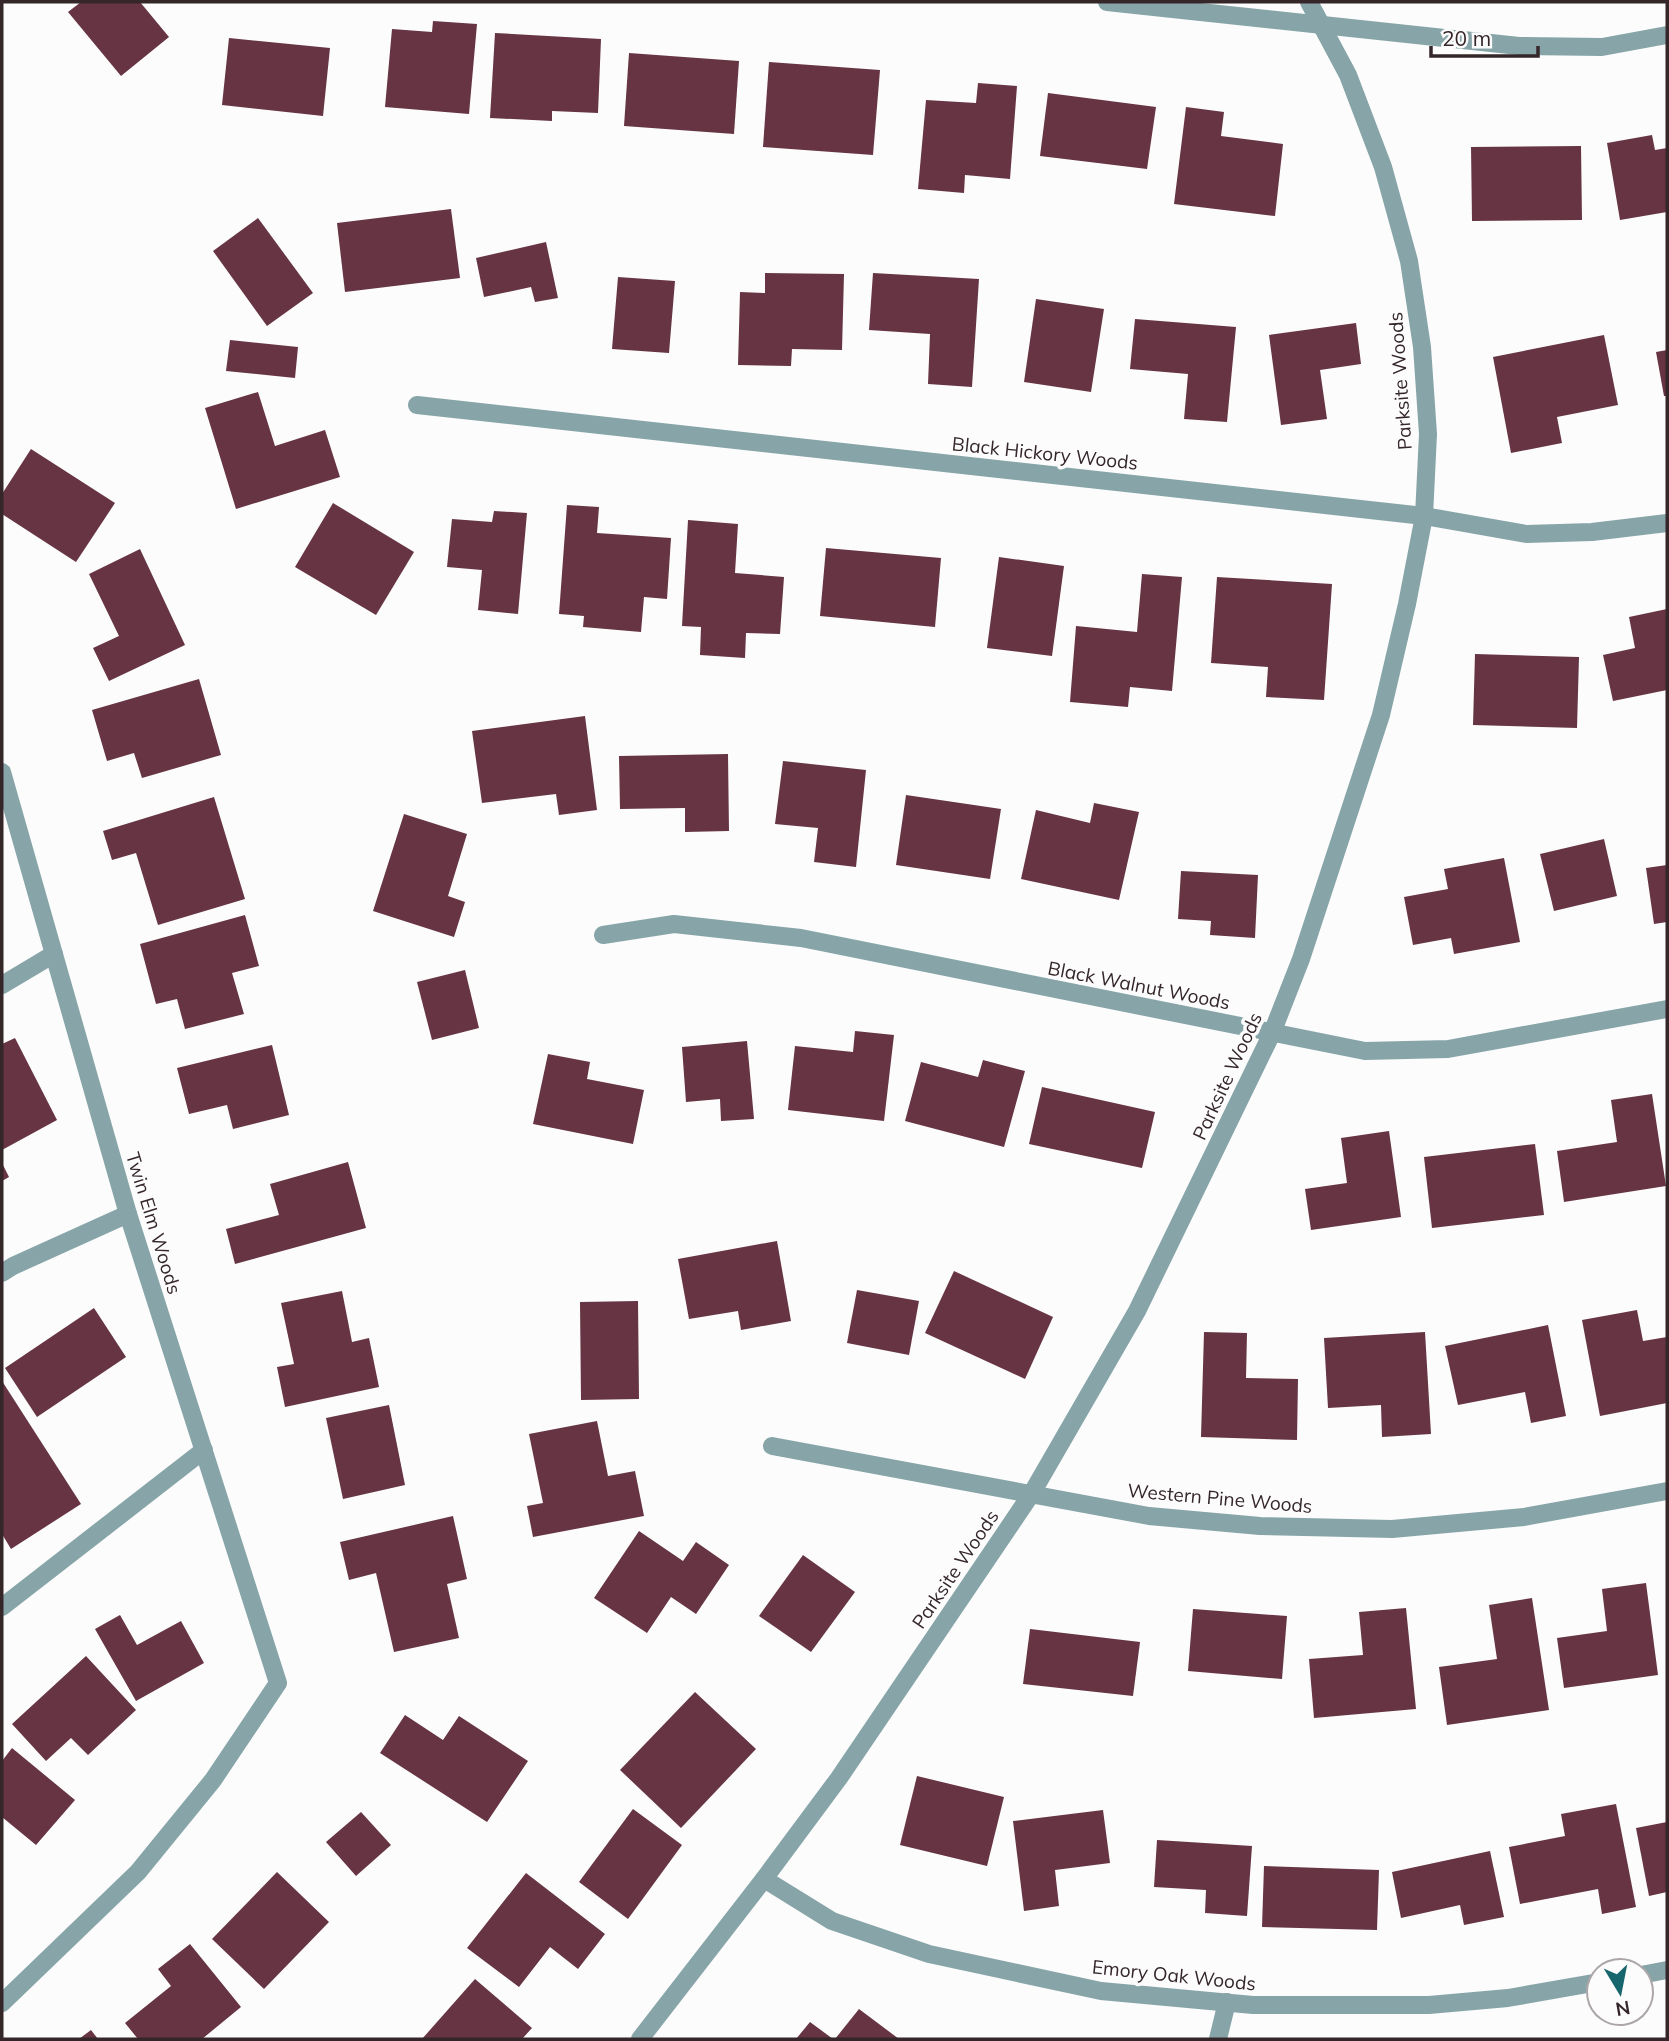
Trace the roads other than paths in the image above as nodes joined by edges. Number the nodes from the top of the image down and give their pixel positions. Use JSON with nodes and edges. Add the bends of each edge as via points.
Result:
{"nodes":[{"id":1,"x":1107,"y":2,"type":"edge"},
{"id":2,"x":1309,"y":2,"type":"edge"},
{"id":3,"x":1323,"y":26,"type":"junction"},
{"id":4,"x":1667,"y":35,"type":"edge"},
{"id":5,"x":417,"y":405,"type":"dead end"},
{"id":6,"x":1424,"y":516,"type":"junction"},
{"id":7,"x":1667,"y":523,"type":"edge"},
{"id":8,"x":2,"y":772,"type":"edge"},
{"id":9,"x":603,"y":935,"type":"dead end"},
{"id":10,"x":54,"y":954,"type":"junction"},
{"id":11,"x":2,"y":985,"type":"edge"},
{"id":12,"x":1667,"y":1009,"type":"edge"},
{"id":13,"x":1272,"y":1033,"type":"junction"},
{"id":14,"x":128,"y":1214,"type":"junction"},
{"id":15,"x":2,"y":1273,"type":"edge"},
{"id":16,"x":772,"y":1446,"type":"dead end"},
{"id":17,"x":204,"y":1450,"type":"junction"},
{"id":18,"x":1667,"y":1491,"type":"edge"},
{"id":19,"x":1031,"y":1493,"type":"junction"},
{"id":20,"x":2,"y":1607,"type":"edge"},
{"id":21,"x":764,"y":1880,"type":"junction"},
{"id":22,"x":1585,"y":1984,"type":"edge"},
{"id":23,"x":1227,"y":2002,"type":"junction"},
{"id":24,"x":2,"y":2003,"type":"edge"},
{"id":25,"x":640,"y":2039,"type":"edge"},
{"id":26,"x":1218,"y":2039,"type":"edge"}],
"edges":[{"from":1,"to":3,"type":"street"},
{"from":2,"to":3,"type":"street","name":"Parksite Woods"},
{"from":3,"to":4,"type":"street","via":[[1519,46],[1602,47]]},
{"from":3,"to":6,"type":"street","name":"Parksite Woods","via":[[1348,75],[1383,167],[1409,261],[1427,422]]},
{"from":5,"to":6,"type":"street","name":"Black Hickory Woods"},
{"from":6,"to":7,"type":"street","name":"Black Hickory Woods","via":[[1526,534],[1592,533]]},
{"from":6,"to":13,"type":"street","name":"Parksite Woods","via":[[1381,715]]},
{"from":8,"to":10,"type":"street","name":"Twin Elm Woods"},
{"from":9,"to":13,"type":"street","name":"Black Walnut Woods","via":[[674,924],[801,938]]},
{"from":10,"to":11,"type":"street"},
{"from":10,"to":14,"type":"street","name":"Twin Elm Woods"},
{"from":12,"to":13,"type":"street","name":"Black Walnut Woods","via":[[1448,1049],[1366,1052]]},
{"from":13,"to":19,"type":"street","name":"Parksite Woods","via":[[1136,1311]]},
{"from":14,"to":15,"type":"street"},
{"from":14,"to":17,"type":"street","name":"Twin Elm Woods"},
{"from":16,"to":19,"type":"street","name":"Western Pine Woods"},
{"from":17,"to":20,"type":"street"},
{"from":17,"to":24,"type":"street","name":"Twin Elm Woods","via":[[278,1683],[214,1780],[138,1872]]},
{"from":18,"to":19,"type":"street","name":"Western Pine Woods","via":[[1524,1517],[1392,1529],[1260,1526],[1149,1516]]},
{"from":19,"to":21,"type":"street","name":"Parksite Woods","via":[[839,1778]]},
{"from":21,"to":23,"type":"street","name":"Emory Oak Woods","via":[[832,1921],[929,1954],[1101,1991]]},
{"from":21,"to":25,"type":"street","name":"Parksite Woods"},
{"from":22,"to":23,"type":"street","name":"Emory Oak Woods","via":[[1429,2005]]},
{"from":23,"to":26,"type":"street"}]}
